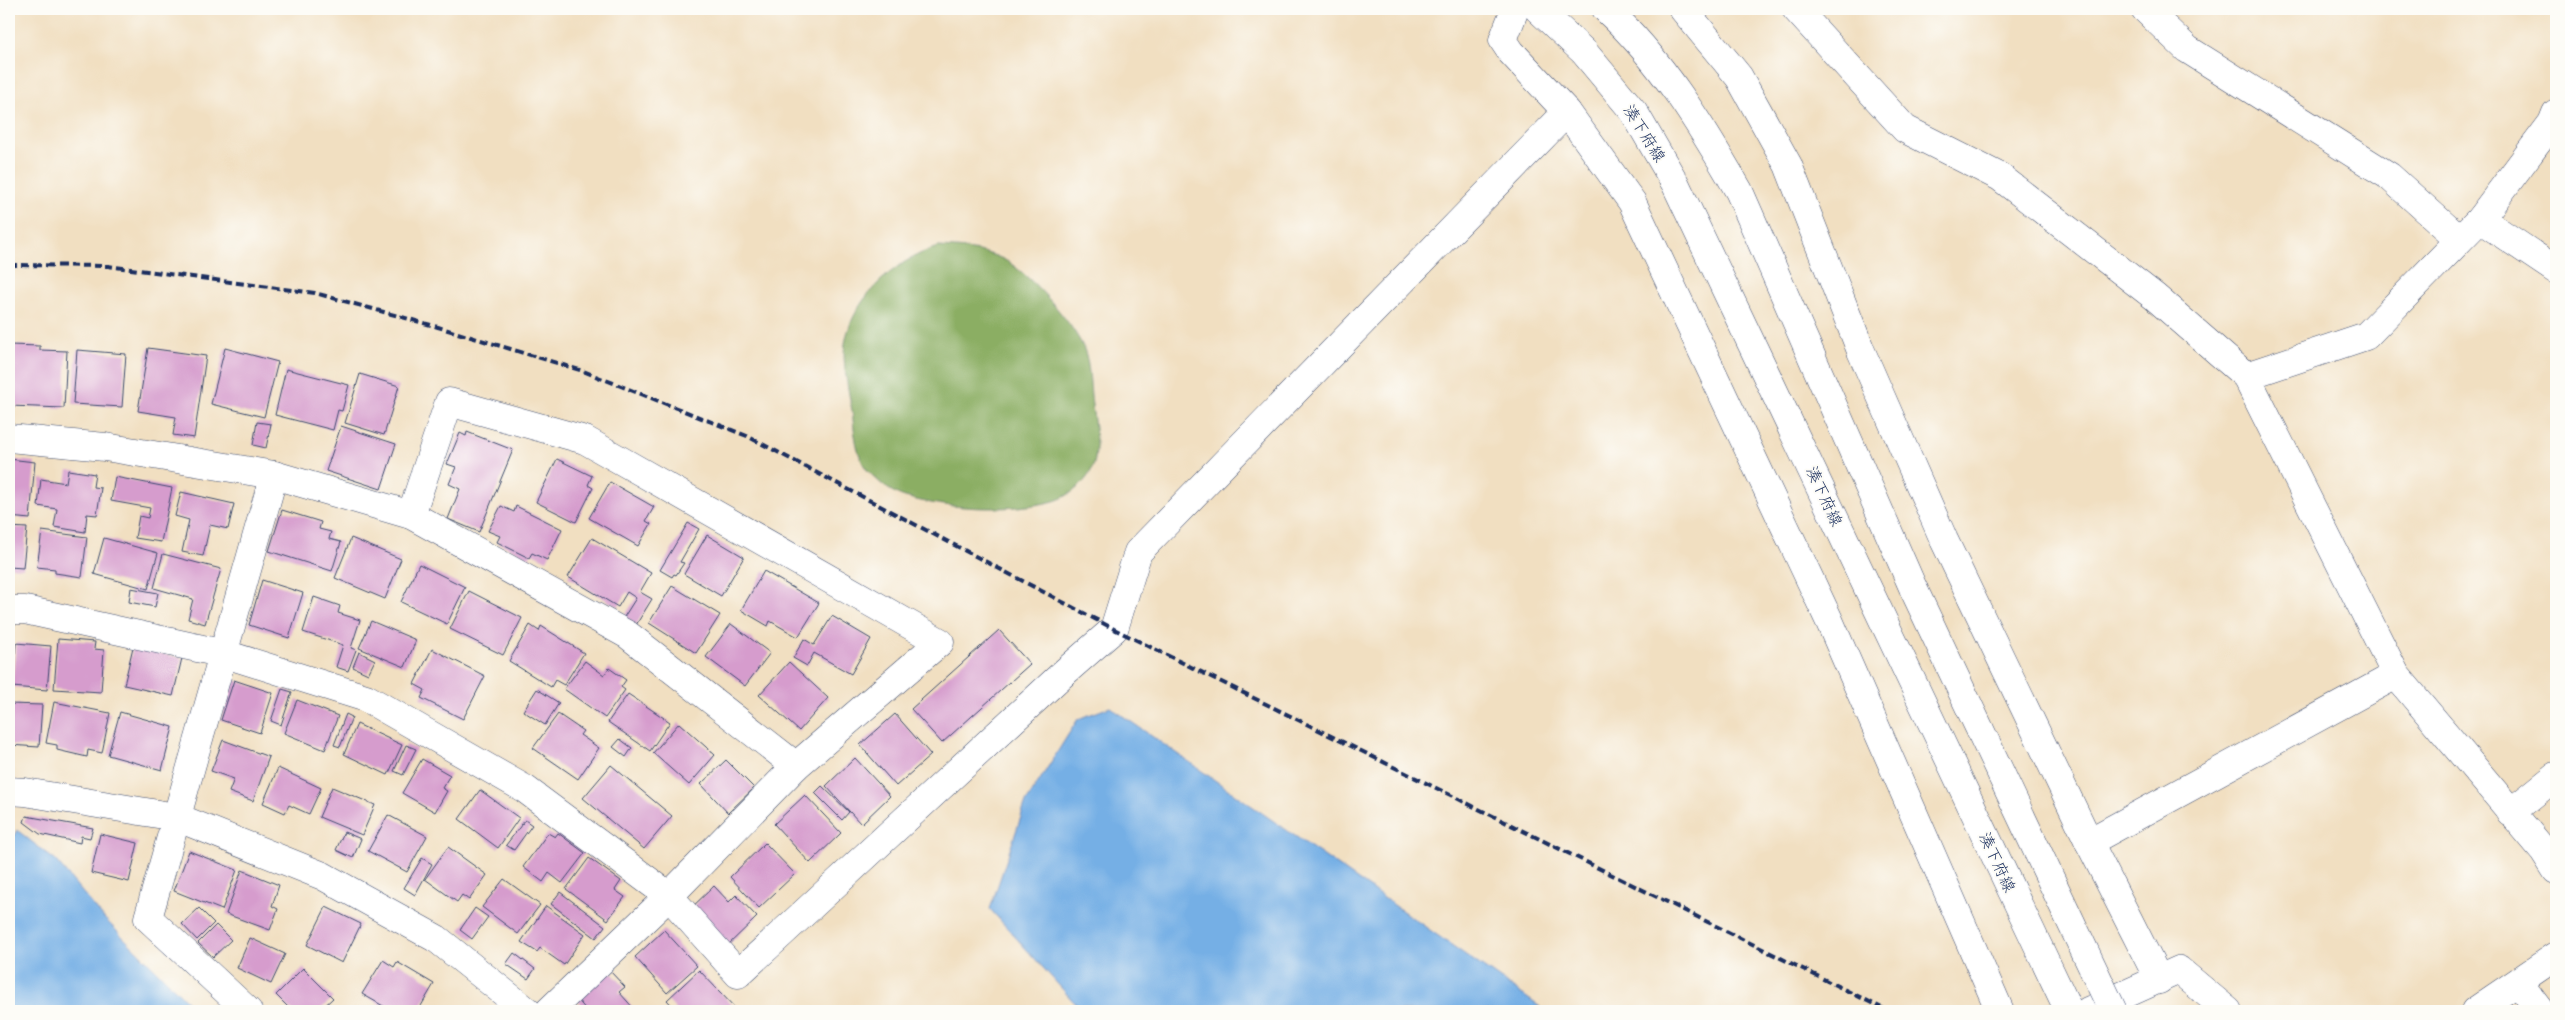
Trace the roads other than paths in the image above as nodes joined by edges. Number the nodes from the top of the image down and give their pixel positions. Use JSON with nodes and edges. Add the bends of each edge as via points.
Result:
{"nodes":[{"id":1,"x":1515,"y":9,"type":"edge"},
{"id":2,"x":1538,"y":9,"type":"edge"},
{"id":3,"x":1606,"y":9,"type":"edge"},
{"id":4,"x":1684,"y":9,"type":"edge"},
{"id":5,"x":1796,"y":9,"type":"edge"},
{"id":6,"x":2145,"y":9,"type":"edge"},
{"id":7,"x":1567,"y":112,"type":"junction"},
{"id":8,"x":2556,"y":113,"type":"edge"},
{"id":9,"x":2480,"y":219,"type":"junction"},
{"id":10,"x":2459,"y":239,"type":"junction"},
{"id":11,"x":2556,"y":270,"type":"edge"},
{"id":12,"x":2246,"y":376,"type":"junction"},
{"id":13,"x":9,"y":438,"type":"edge"},
{"id":14,"x":274,"y":475,"type":"junction"},
{"id":15,"x":411,"y":515,"type":"junction"},
{"id":16,"x":9,"y":610,"type":"edge"},
{"id":17,"x":225,"y":654,"type":"junction"},
{"id":18,"x":2396,"y":675,"type":"junction"},
{"id":19,"x":796,"y":766,"type":"junction"},
{"id":20,"x":2556,"y":776,"type":"edge"},
{"id":21,"x":9,"y":792,"type":"edge"},
{"id":22,"x":2510,"y":813,"type":"junction"},
{"id":23,"x":176,"y":817,"type":"junction"},
{"id":24,"x":2089,"y":842,"type":"junction"},
{"id":25,"x":2556,"y":870,"type":"edge"},
{"id":26,"x":669,"y":896,"type":"junction"},
{"id":27,"x":2556,"y":956,"type":"edge"},
{"id":28,"x":2158,"y":980,"type":"junction"},
{"id":29,"x":2519,"y":983,"type":"junction"},
{"id":30,"x":248,"y":1011,"type":"edge"},
{"id":31,"x":527,"y":1011,"type":"edge"},
{"id":32,"x":549,"y":1011,"type":"edge"},
{"id":33,"x":2000,"y":1011,"type":"edge"},
{"id":34,"x":2069,"y":1011,"type":"edge"},
{"id":35,"x":2088,"y":1011,"type":"edge"},
{"id":36,"x":2113,"y":1011,"type":"edge"},
{"id":37,"x":2228,"y":1011,"type":"edge"},
{"id":38,"x":2476,"y":1011,"type":"edge"},
{"id":39,"x":2540,"y":1011,"type":"edge"}],
"edges":[{"from":1,"to":7,"type":"street","via":[[1503,40]]},
{"from":2,"to":34,"type":"street","name":"湊下府線","via":[[1584,52],[1634,112],[1675,183]]},
{"from":3,"to":36,"type":"street","bridge":true,"via":[[1666,74],[1704,130],[1739,191],[1914,590]]},
{"from":4,"to":24,"type":"street","via":[[1739,76],[1788,165],[1861,351],[1944,540]]},
{"from":5,"to":12,"type":"street","via":[[1905,129],[2000,178],[2155,298]]},
{"from":6,"to":10,"type":"street","via":[[2187,49],[2389,176]]},
{"from":7,"to":26,"type":"street","via":[[1138,552],[1114,629],[738,974]]},
{"from":7,"to":33,"type":"street","via":[[1632,202],[1829,620]]},
{"from":8,"to":9,"type":"street","via":[[2552,123]]},
{"from":9,"to":10,"type":"street"},
{"from":9,"to":11,"type":"street"},
{"from":10,"to":12,"type":"street","via":[[2366,336]]},
{"from":12,"to":18,"type":"street"},
{"from":13,"to":14,"type":"street","via":[[105,447]]},
{"from":14,"to":15,"type":"street"},
{"from":14,"to":17,"type":"street"},
{"from":15,"to":19,"type":"street","via":[[628,634]]},
{"from":15,"to":19,"type":"street","via":[[449,402],[585,440],[940,642]]},
{"from":16,"to":17,"type":"street","via":[[25,610]]},
{"from":17,"to":23,"type":"street"},
{"from":17,"to":26,"type":"street","via":[[366,698],[525,789]]},
{"from":18,"to":22,"type":"street"},
{"from":18,"to":24,"type":"street"},
{"from":19,"to":26,"type":"street"},
{"from":20,"to":22,"type":"street"},
{"from":21,"to":23,"type":"street"},
{"from":22,"to":25,"type":"street","via":[[2544,851]]},
{"from":23,"to":30,"type":"street","via":[[148,918]]},
{"from":23,"to":31,"type":"street","via":[[323,876],[396,916],[437,939]]},
{"from":24,"to":28,"type":"street"},
{"from":26,"to":32,"type":"street"},
{"from":27,"to":29,"type":"street"},
{"from":28,"to":35,"type":"street"},
{"from":28,"to":37,"type":"street","via":[[2178,970]]},
{"from":29,"to":38,"type":"street"},
{"from":29,"to":39,"type":"street"}]}
